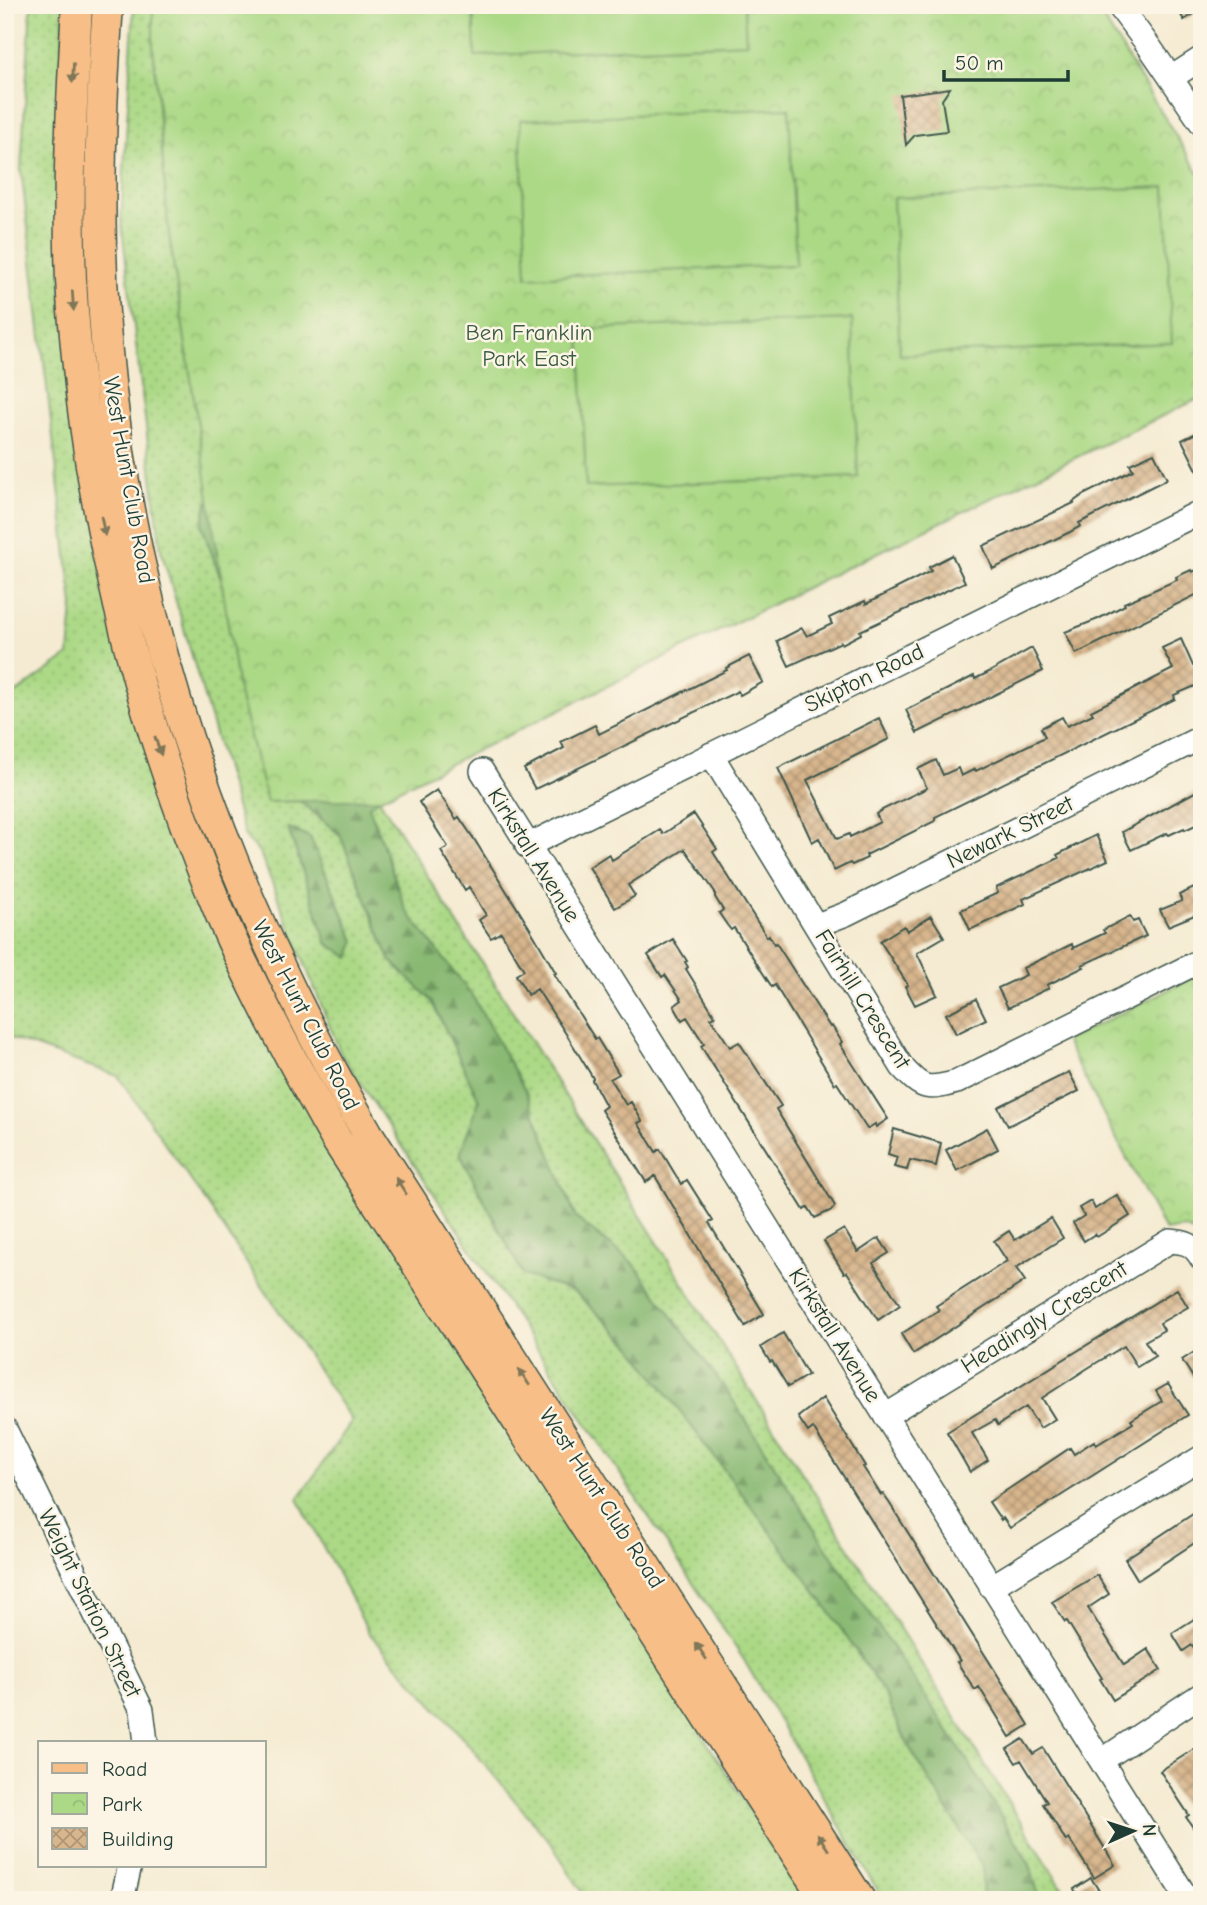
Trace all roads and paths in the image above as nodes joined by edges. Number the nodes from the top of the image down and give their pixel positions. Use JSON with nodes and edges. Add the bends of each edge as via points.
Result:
{"nodes":[{"id":1,"x":77,"y":5,"type":"edge"},
{"id":2,"x":108,"y":5,"type":"edge"},
{"id":3,"x":1118,"y":5,"type":"edge"},
{"id":4,"x":1202,"y":58,"type":"edge"},
{"id":5,"x":1171,"y":78,"type":"junction"},
{"id":6,"x":1202,"y":124,"type":"edge"},
{"id":7,"x":1202,"y":511,"type":"edge"},
{"id":8,"x":1202,"y":737,"type":"edge"},
{"id":9,"x":711,"y":754,"type":"junction"},
{"id":10,"x":482,"y":771,"type":"dead end"},
{"id":11,"x":527,"y":846,"type":"junction"},
{"id":12,"x":817,"y":925,"type":"junction"},
{"id":13,"x":1202,"y":960,"type":"edge"},
{"id":14,"x":1202,"y":1259,"type":"edge"},
{"id":15,"x":885,"y":1416,"type":"junction"},
{"id":16,"x":5,"y":1429,"type":"edge"},
{"id":17,"x":1202,"y":1457,"type":"edge"},
{"id":18,"x":992,"y":1587,"type":"junction"},
{"id":19,"x":1202,"y":1694,"type":"edge"},
{"id":20,"x":146,"y":1741,"type":"edge"},
{"id":21,"x":1101,"y":1761,"type":"junction"},
{"id":22,"x":130,"y":1867,"type":"edge"},
{"id":23,"x":122,"y":1900,"type":"edge"},
{"id":24,"x":826,"y":1900,"type":"edge"},
{"id":25,"x":860,"y":1900,"type":"edge"},
{"id":26,"x":1188,"y":1900,"type":"edge"}],
"edges":[{"from":1,"to":24,"type":"main road","name":"West Hunt Club Road","one_way":true,"via":[[69,171],[71,277],[88,435],[129,650],[199,861],[266,1012],[336,1139]]},
{"from":25,"to":2,"type":"main road","name":"West Hunt Club Road","one_way":true,"via":[[368,1134],[299,1009],[234,868],[200,777],[158,638],[119,443],[101,250],[101,118]]},
{"from":3,"to":5,"type":"street"},
{"from":4,"to":5,"type":"street"},
{"from":5,"to":6,"type":"street"},
{"from":7,"to":9,"type":"street","name":"Skipton Road"},
{"from":8,"to":12,"type":"street","name":"Newark Street"},
{"from":9,"to":11,"type":"street","name":"Skipton Road"},
{"from":9,"to":12,"type":"street","name":"Fairhill Crescent"},
{"from":10,"to":11,"type":"street","name":"Kirkstall Avenue"},
{"from":11,"to":15,"type":"street","name":"Kirkstall Avenue"},
{"from":12,"to":13,"type":"street","name":"Fairhill Crescent","via":[[902,1067],[918,1084],[935,1088],[957,1082]]},
{"from":14,"to":15,"type":"street","name":"Headingly Crescent","via":[[1187,1242],[1170,1241]]},
{"from":15,"to":18,"type":"street","name":"Kirkstall Avenue"},
{"from":16,"to":20,"type":"street","name":"Weight Station Street","via":[[142,1710]]},
{"from":17,"to":18,"type":"street"},
{"from":18,"to":21,"type":"street","name":"Kirkstall Avenue"},
{"from":19,"to":21,"type":"street"},
{"from":21,"to":26,"type":"street","name":"Kirkstall Avenue"},
{"from":22,"to":23,"type":"street"}]}
